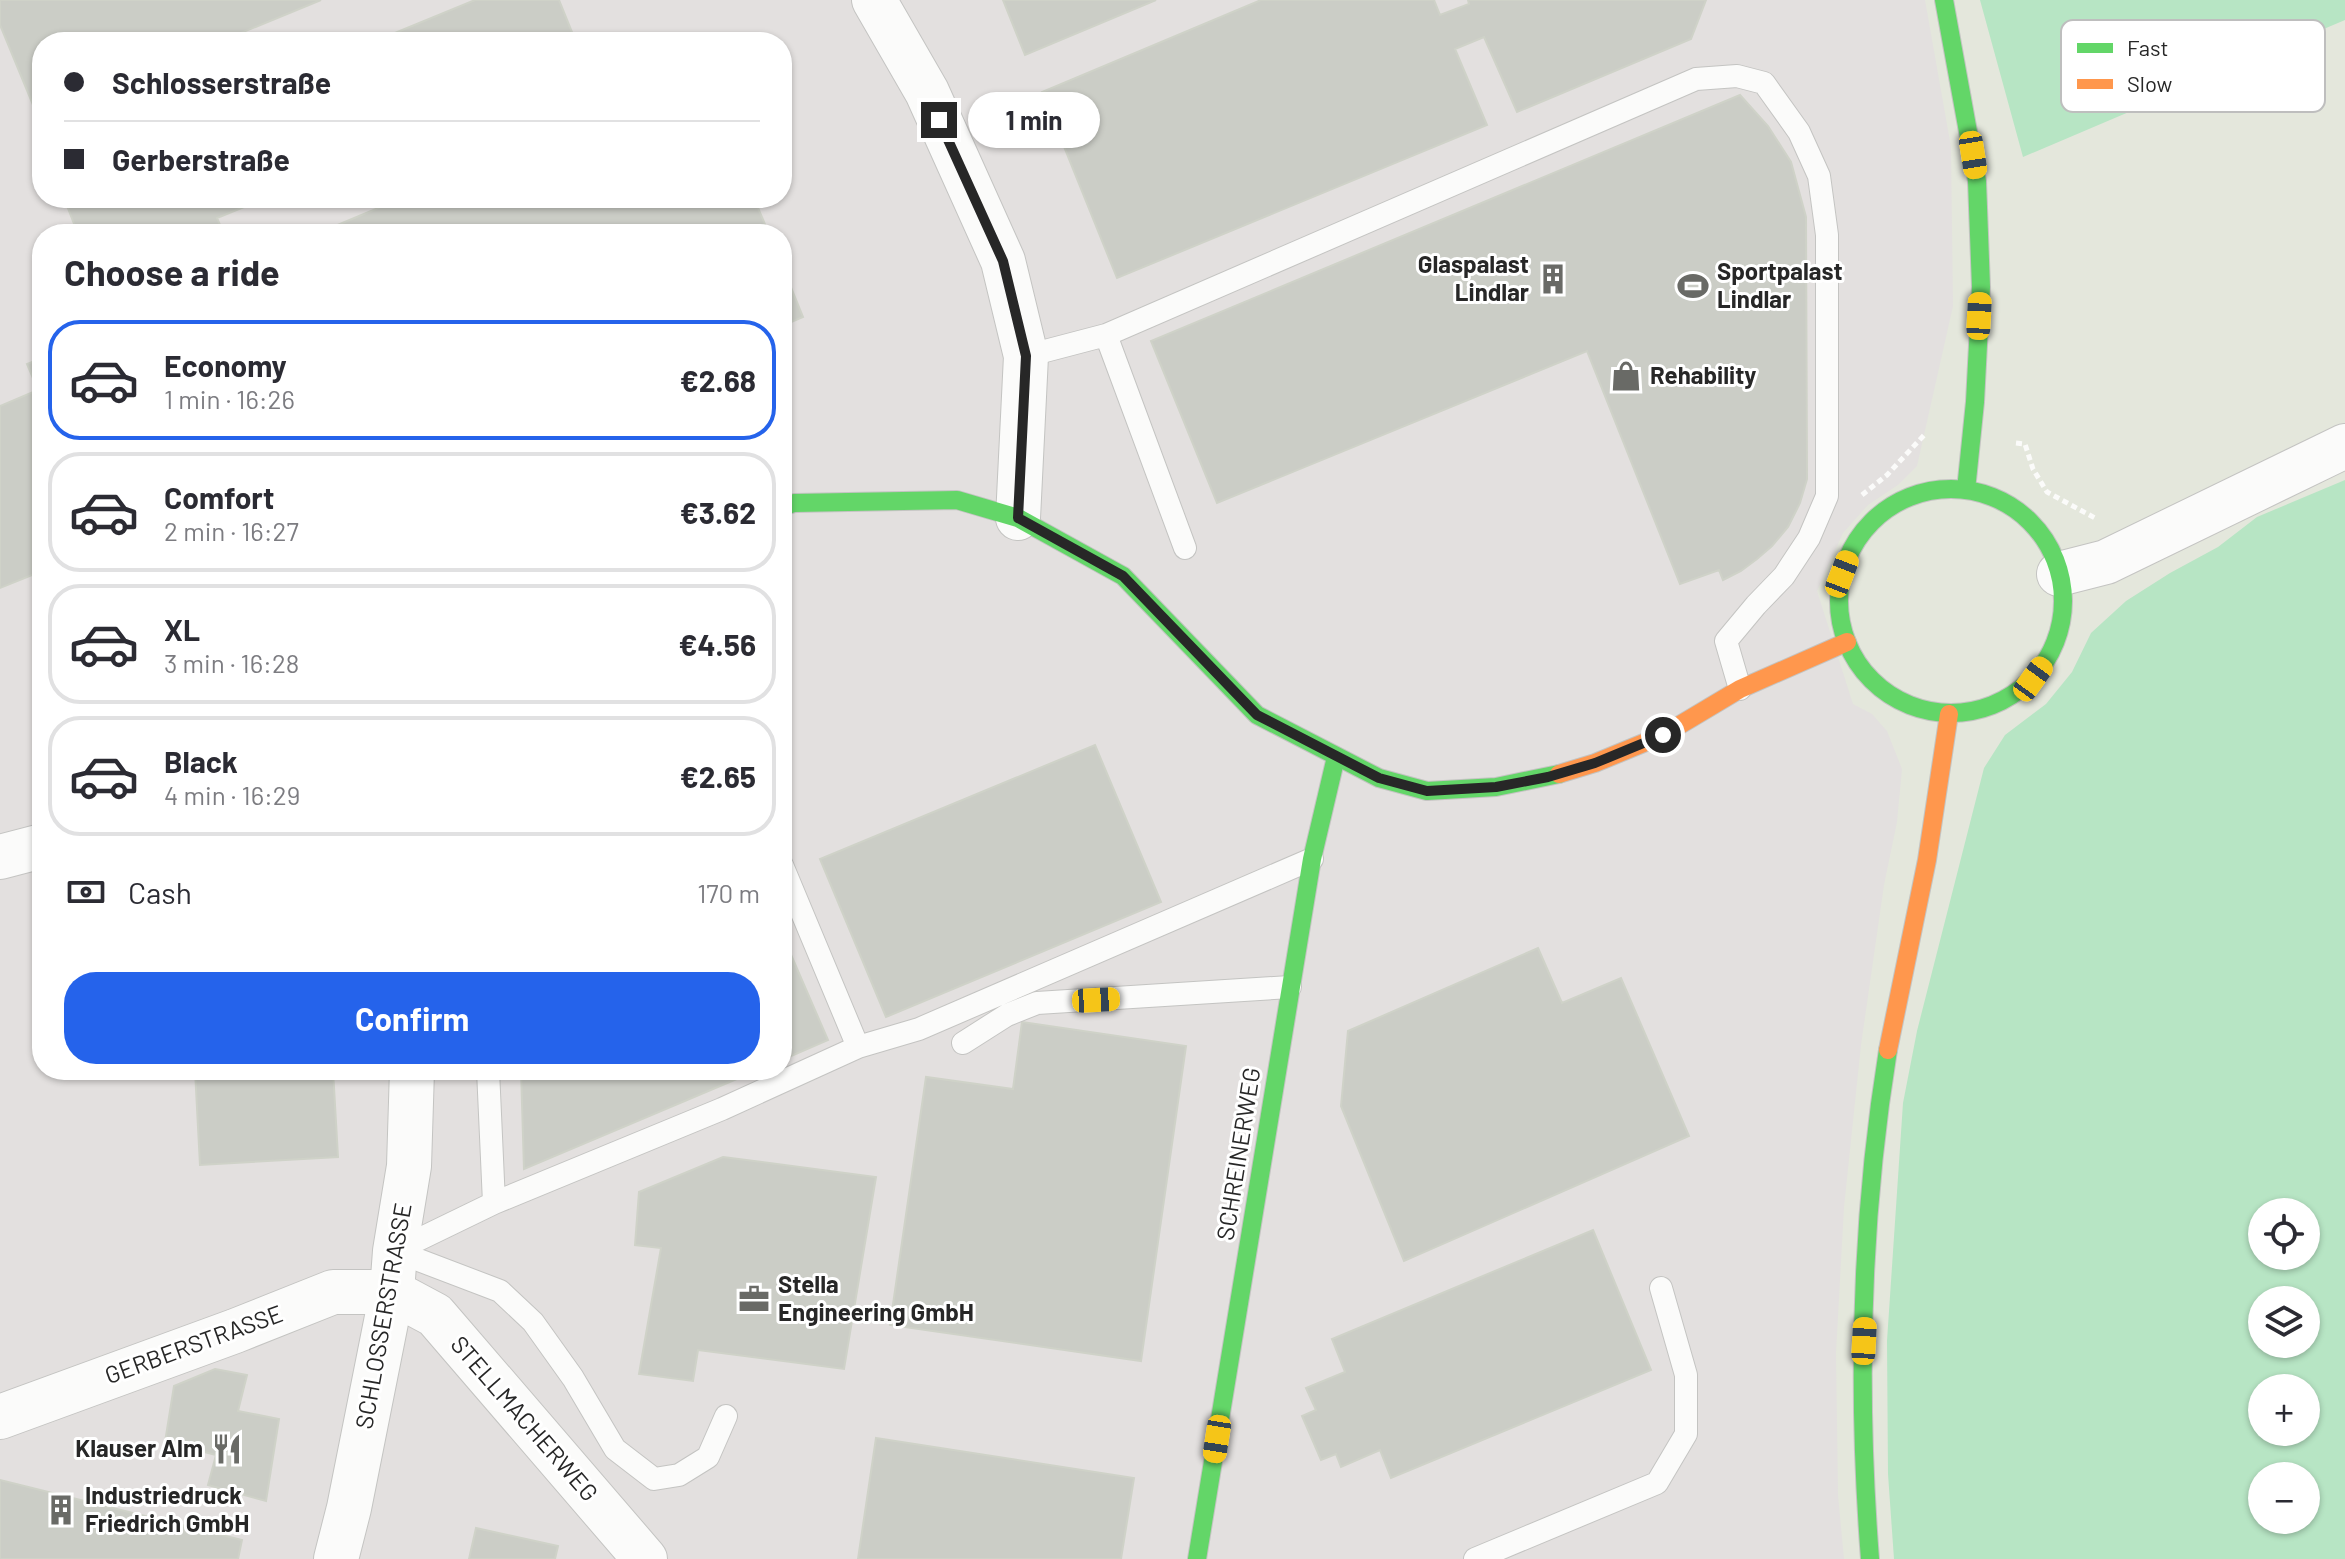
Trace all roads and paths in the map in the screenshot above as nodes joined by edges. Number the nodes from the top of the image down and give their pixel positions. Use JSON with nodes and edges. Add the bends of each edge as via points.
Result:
{"nodes":[{"id":1,"x":874,"y":0,"type":"edge"},
{"id":2,"x":1944,"y":0,"type":"edge"},
{"id":3,"x":1106,"y":335,"type":"junction"},
{"id":4,"x":1026,"y":356,"type":"junction"},
{"id":5,"x":1971,"y":438,"type":"junction"},
{"id":6,"x":2345,"y":446,"type":"edge"},
{"id":7,"x":1966,"y":490,"type":"junction"},
{"id":8,"x":1856,"y":500,"type":"dead end"},
{"id":9,"x":792,"y":504,"type":"edge"},
{"id":10,"x":1018,"y":518,"type":"junction"},
{"id":11,"x":1185,"y":548,"type":"dead end"},
{"id":12,"x":2106,"y":562,"type":"junction"},
{"id":13,"x":2059,"y":574,"type":"junction"},
{"id":14,"x":1847,"y":642,"type":"junction"},
{"id":15,"x":1740,"y":689,"type":"junction"},
{"id":16,"x":1949,"y":714,"type":"junction"},
{"id":17,"x":1336,"y":757,"type":"junction"},
{"id":18,"x":32,"y":849,"type":"edge"},
{"id":19,"x":0,"y":857,"type":"edge"},
{"id":20,"x":1312,"y":859,"type":"junction"},
{"id":21,"x":792,"y":889,"type":"edge"},
{"id":22,"x":1290,"y":987,"type":"junction"},
{"id":23,"x":963,"y":1043,"type":"dead end"},
{"id":24,"x":858,"y":1047,"type":"junction"},
{"id":25,"x":792,"y":1077,"type":"edge"},
{"id":26,"x":412,"y":1080,"type":"edge"},
{"id":27,"x":488,"y":1080,"type":"edge"},
{"id":28,"x":786,"y":1080,"type":"edge"},
{"id":29,"x":494,"y":1203,"type":"junction"},
{"id":30,"x":394,"y":1272,"type":"junction"},
{"id":31,"x":1661,"y":1288,"type":"dead end"},
{"id":32,"x":726,"y":1416,"type":"dead end"},
{"id":33,"x":0,"y":1417,"type":"edge"},
{"id":34,"x":336,"y":1559,"type":"edge"},
{"id":35,"x":645,"y":1559,"type":"edge"},
{"id":36,"x":1197,"y":1559,"type":"edge"},
{"id":37,"x":1475,"y":1559,"type":"edge"},
{"id":38,"x":1870,"y":1559,"type":"edge"}],
"edges":[{"from":1,"to":4,"type":"street","via":[[927,92],[1003,261]]},
{"from":2,"to":5,"type":"main road","via":[[1977,181],[1981,287]]},
{"from":3,"to":4,"type":"lane"},
{"from":3,"to":11,"type":"lane"},
{"from":3,"to":15,"type":"lane","via":[[1696,79],[1737,76],[1764,83],[1799,132],[1819,176],[1827,235],[1827,496],[1809,538],[1784,576],[1726,641]]},
{"from":4,"to":10,"type":"street"},
{"from":5,"to":7,"type":"main road"},
{"from":5,"to":8,"type":"path","via":[[1925,433]]},
{"from":5,"to":12,"type":"path","via":[[2025,444],[2047,492],[2094,516]]},
{"from":6,"to":12,"type":"street"},
{"from":7,"to":13,"type":"main road","via":[[2022,514],[2037,529]]},
{"from":7,"to":14,"type":"main road","via":[[1916,495],[1895,504],[1862,533],[1842,574],[1840,620]]},
{"from":9,"to":10,"type":"main road","via":[[957,500]]},
{"from":10,"to":17,"type":"main road","via":[[1123,576],[1257,715]]},
{"from":12,"to":13,"type":"street"},
{"from":13,"to":16,"type":"main road","via":[[2059,633],[2033,679],[1999,703]]},
{"from":14,"to":15,"type":"main road"},
{"from":14,"to":16,"type":"main road","via":[[1858,663],[1890,695],[1909,706]]},
{"from":15,"to":17,"type":"main road","via":[[1663,735],[1595,763],[1522,783],[1427,791],[1379,778]]},
{"from":16,"to":38,"type":"main road","via":[[1927,860],[1883,1077],[1869,1210],[1863,1471]]},
{"from":17,"to":20,"type":"main road","name":"SCHREINERWEG"},
{"from":18,"to":19,"type":"street"},
{"from":20,"to":22,"type":"main road","name":"SCHREINERWEG"},
{"from":20,"to":24,"type":"lane","via":[[919,1029]]},
{"from":21,"to":24,"type":"lane"},
{"from":22,"to":23,"type":"lane","via":[[1037,1003]]},
{"from":22,"to":36,"type":"main road","name":"SCHREINERWEG"},
{"from":24,"to":25,"type":"lane"},
{"from":26,"to":30,"type":"street","name":"SCHLOSSERSTRASSE","via":[[409,1166]]},
{"from":27,"to":29,"type":"lane"},
{"from":28,"to":29,"type":"lane"},
{"from":29,"to":30,"type":"lane"},
{"from":30,"to":32,"type":"lane","via":[[500,1291],[533,1322],[615,1449],[654,1479],[679,1475],[708,1457]]},
{"from":30,"to":33,"type":"street","name":"GERBERSTRASSE"},
{"from":30,"to":34,"type":"street","name":"SCHLOSSERSTRASSE"},
{"from":30,"to":35,"type":"street","name":"STELLMACHERWEG"},
{"from":31,"to":37,"type":"lane","via":[[1686,1375],[1686,1434],[1657,1483]]}]}
